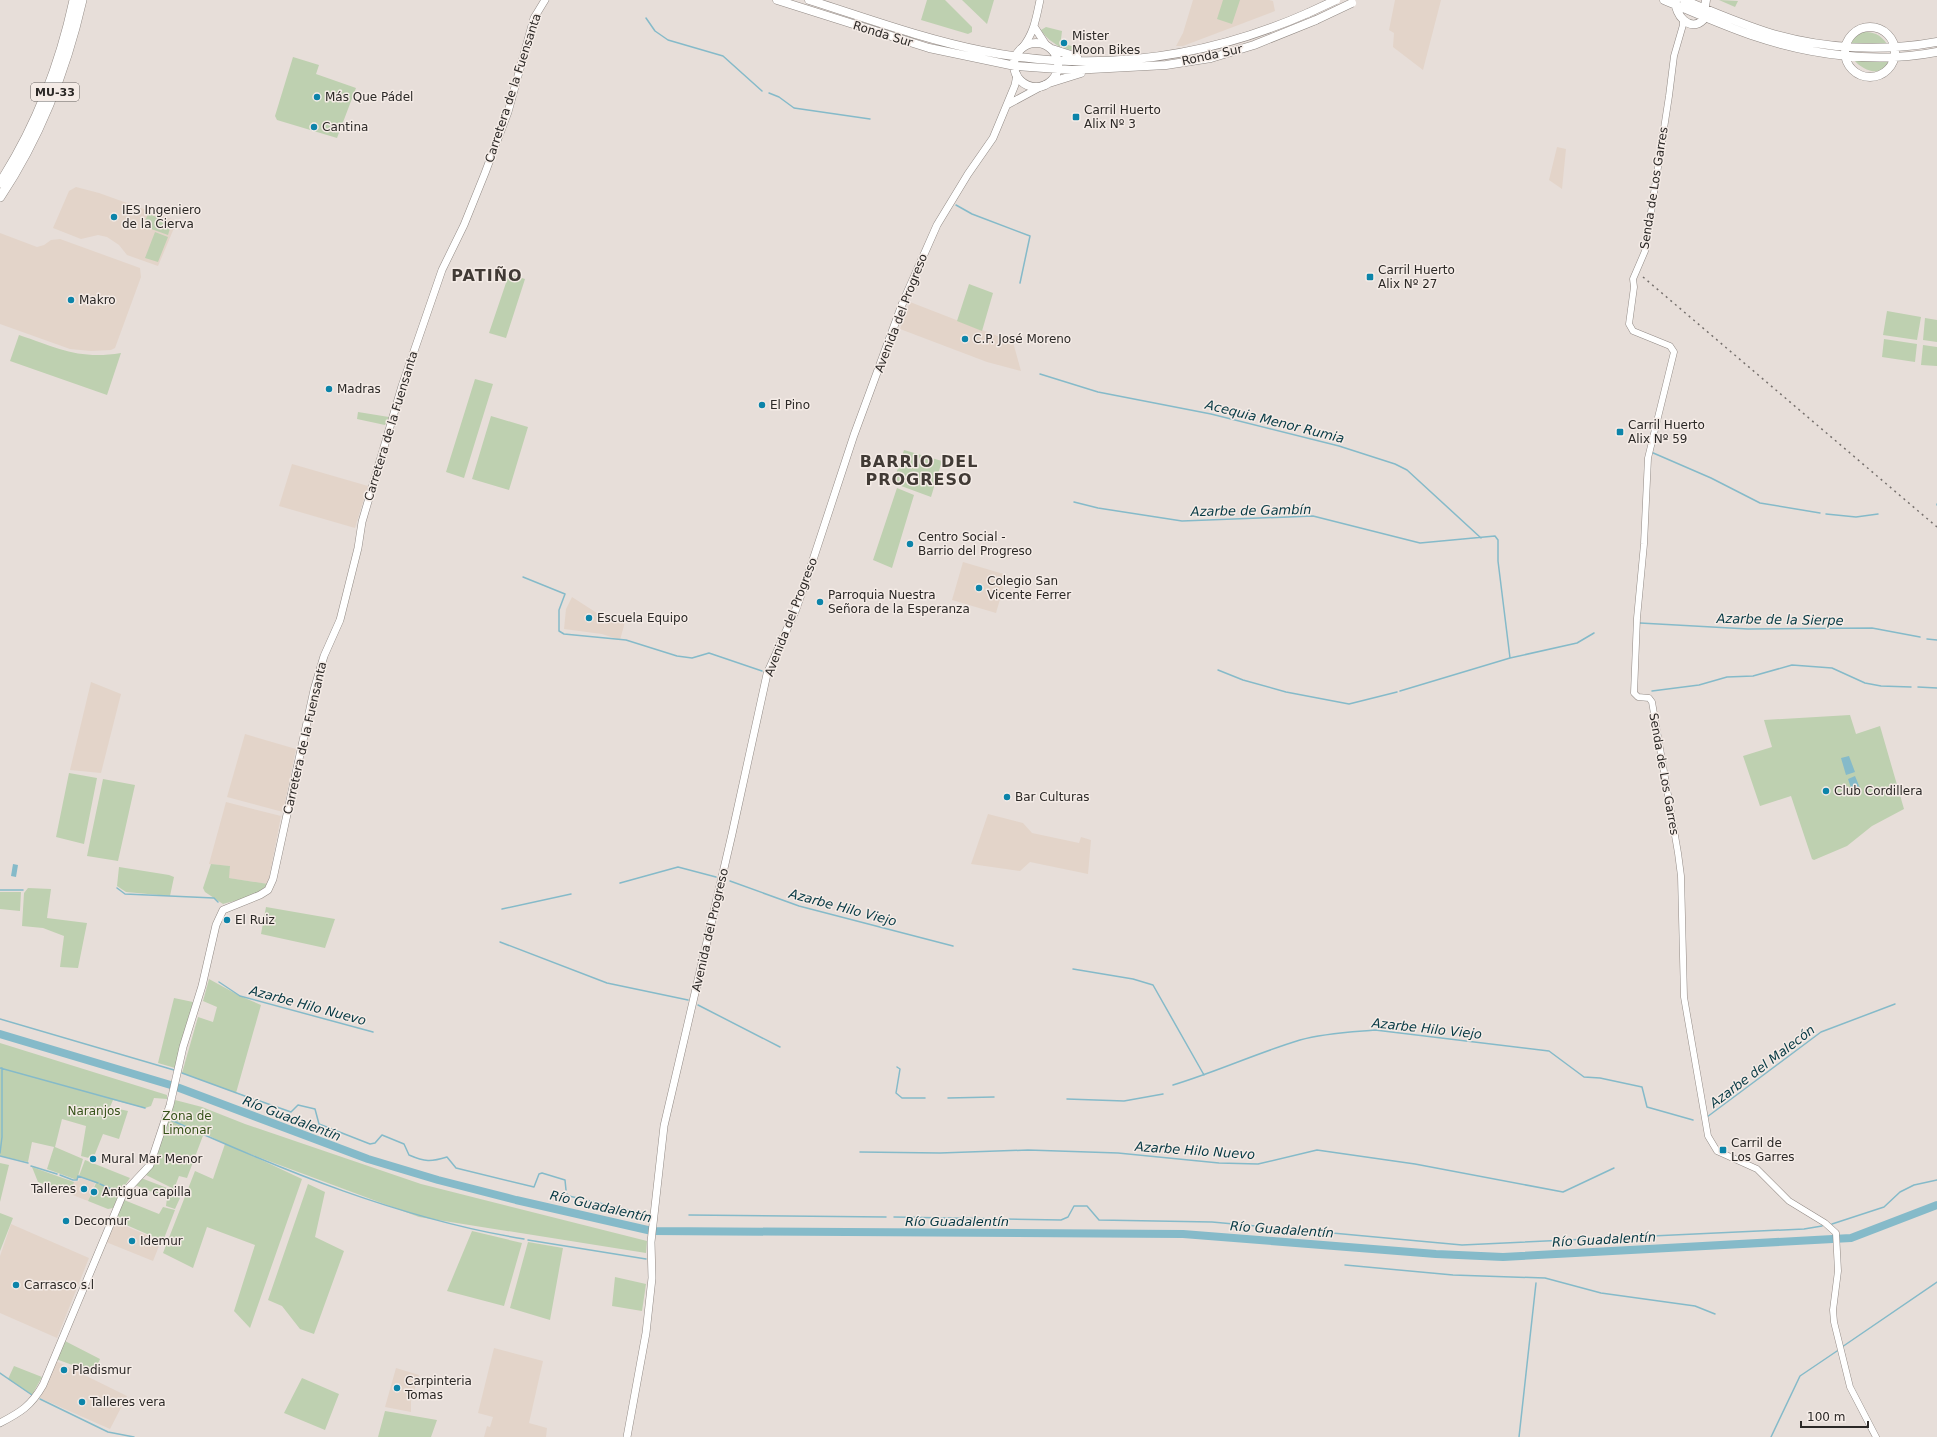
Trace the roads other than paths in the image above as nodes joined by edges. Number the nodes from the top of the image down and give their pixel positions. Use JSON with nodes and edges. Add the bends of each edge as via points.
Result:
{"nodes":[{"id":1,"x":74,"y":0,"type":"edge"},
{"id":2,"x":82,"y":0,"type":"edge"},
{"id":3,"x":545,"y":0,"type":"edge"},
{"id":4,"x":776,"y":0,"type":"edge"},
{"id":5,"x":809,"y":0,"type":"edge"},
{"id":6,"x":1040,"y":0,"type":"edge"},
{"id":7,"x":1336,"y":0,"type":"edge"},
{"id":8,"x":1664,"y":0,"type":"edge"},
{"id":9,"x":1684,"y":0,"type":"edge"},
{"id":10,"x":1706,"y":0,"type":"edge"},
{"id":11,"x":1354,"y":1,"type":"edge"},
{"id":12,"x":1676,"y":2,"type":"edge"},
{"id":13,"x":1705,"y":12,"type":"junction"},
{"id":14,"x":75,"y":13,"type":"junction"},
{"id":15,"x":1683,"y":20,"type":"junction"},
{"id":16,"x":1692,"y":24,"type":"junction"},
{"id":17,"x":1035,"y":28,"type":"junction"},
{"id":18,"x":1681,"y":36,"type":"junction"},
{"id":19,"x":1937,"y":42,"type":"edge"},
{"id":20,"x":1049,"y":47,"type":"junction"},
{"id":21,"x":1895,"y":47,"type":"junction"},
{"id":22,"x":1022,"y":48,"type":"junction"},
{"id":23,"x":1845,"y":51,"type":"junction"},
{"id":24,"x":1937,"y":52,"type":"edge"},
{"id":25,"x":1016,"y":56,"type":"junction"},
{"id":26,"x":1895,"y":56,"type":"junction"},
{"id":27,"x":1123,"y":60,"type":"junction"},
{"id":28,"x":1058,"y":61,"type":"junction"},
{"id":29,"x":1014,"y":66,"type":"junction"},
{"id":30,"x":1057,"y":70,"type":"junction"},
{"id":31,"x":1088,"y":70,"type":"junction"},
{"id":32,"x":1017,"y":75,"type":"junction"},
{"id":33,"x":1046,"y":84,"type":"junction"},
{"id":34,"x":1007,"y":105,"type":"junction"},
{"id":35,"x":0,"y":183,"type":"edge"},
{"id":36,"x":0,"y":197,"type":"edge"},
{"id":37,"x":0,"y":1423,"type":"edge"},
{"id":38,"x":628,"y":1437,"type":"edge"},
{"id":39,"x":1876,"y":1437,"type":"edge"}],
"edges":[{"from":1,"to":14,"type":"highway","number":"MU-33"},
{"from":2,"to":14,"type":"highway","number":"MU-33"},
{"from":3,"to":37,"type":"main road","name":"Carretera de la Fuensanta","via":[[534,18],[508,112],[464,225],[442,270],[402,386],[362,522],[359,545],[340,620],[324,656],[314,690],[273,879],[268,890],[223,910],[216,922],[202,986],[183,1047],[170,1104],[150,1165],[124,1194],[43,1385],[34,1400],[22,1412]]},
{"from":4,"to":29,"type":"main road","name":"Ronda Sur","via":[[929,48]]},
{"from":5,"to":25,"type":"main road","name":"Ronda Sur","via":[[923,36],[983,51]]},
{"from":6,"to":17,"type":"main road"},
{"from":7,"to":27,"type":"main road","name":"Ronda Sur","bridge":true,"via":[[1253,35],[1208,48]]},
{"from":8,"to":12,"type":"main road"},
{"from":9,"to":13,"type":"main road"},
{"from":10,"to":13,"type":"main road"},
{"from":11,"to":31,"type":"main road","name":"Ronda Sur","bridge":true,"via":[[1254,46],[1211,58],[1166,65]]},
{"from":12,"to":13,"type":"main road"},
{"from":12,"to":15,"type":"main road","via":[[1677,12]]},
{"from":13,"to":16,"type":"main road","via":[[1701,22]]},
{"from":13,"to":23,"type":"main road","via":[[1750,34],[1780,44],[1825,53]]},
{"from":14,"to":35,"type":"highway","number":"MU-33","via":[[46,95]]},
{"from":14,"to":36,"type":"highway","number":"MU-33","via":[[67,55],[52,98],[28,150]]},
{"from":15,"to":16,"type":"main road"},
{"from":15,"to":18,"type":"street"},
{"from":16,"to":18,"type":"street"},
{"from":17,"to":20,"type":"main road"},
{"from":17,"to":22,"type":"main road"},
{"from":18,"to":39,"type":"street","name":"Senda de Los Garres","via":[[1673,60],[1645,251],[1633,279],[1629,324],[1633,332],[1670,346],[1674,352],[1648,458],[1634,693],[1638,697],[1649,698],[1652,702],[1678,854],[1681,876],[1683,992],[1708,1136],[1717,1151],[1757,1169],[1786,1198],[1825,1223],[1837,1234],[1838,1271],[1834,1322],[1850,1386]]},
{"from":19,"to":21,"type":"main road"},
{"from":20,"to":22,"type":"main road","via":[[1036,43]]},
{"from":20,"to":27,"type":"main road","via":[[1075,57]]},
{"from":20,"to":28,"type":"main road"},
{"from":21,"to":23,"type":"main road"},
{"from":21,"to":23,"type":"main road","via":[[1889,35],[1877,27],[1870,26],[1854,32],[1847,40]]},
{"from":21,"to":26,"type":"main road"},
{"from":22,"to":25,"type":"main road"},
{"from":23,"to":26,"type":"main road"},
{"from":23,"to":26,"type":"main road","via":[[1849,65],[1854,71],[1868,77],[1887,70]]},
{"from":24,"to":26,"type":"main road"},
{"from":25,"to":28,"type":"main road","name":"Ronda Sur"},
{"from":25,"to":29,"type":"main road"},
{"from":27,"to":28,"type":"main road","name":"Ronda Sur"},
{"from":28,"to":30,"type":"main road"},
{"from":29,"to":30,"type":"main road","name":"Ronda Sur"},
{"from":29,"to":32,"type":"main road"},
{"from":30,"to":31,"type":"main road","name":"Ronda Sur"},
{"from":30,"to":33,"type":"main road","via":[[1053,79]]},
{"from":31,"to":33,"type":"main road"},
{"from":32,"to":33,"type":"main road","via":[[1028,85]]},
{"from":32,"to":34,"type":"main road","name":"Avenida del Progreso"},
{"from":33,"to":34,"type":"main road"},
{"from":34,"to":38,"type":"main road","name":"Avenida del Progreso","via":[[993,138],[937,225],[903,302],[854,435],[800,598],[768,674],[664,1126],[651,1242],[652,1278]]}]}
